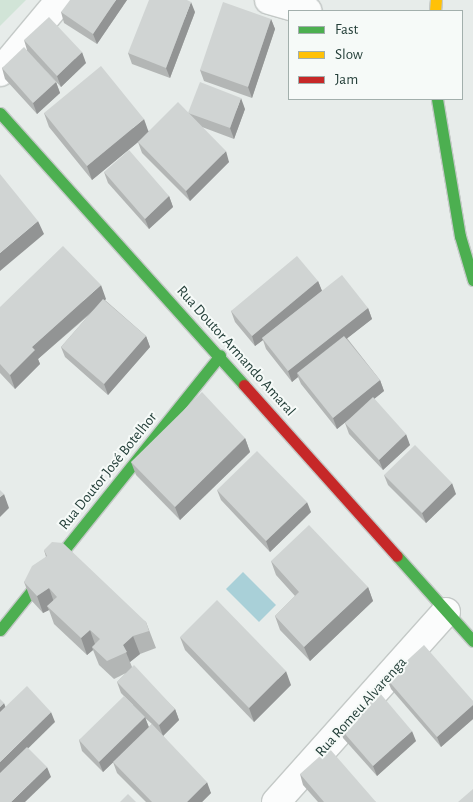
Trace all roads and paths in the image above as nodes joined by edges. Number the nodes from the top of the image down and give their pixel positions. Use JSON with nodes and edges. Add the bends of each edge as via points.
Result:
{"nodes":[{"id":1,"x":60,"y":0,"type":"edge"},
{"id":2,"x":269,"y":0,"type":"edge"},
{"id":3,"x":304,"y":10,"type":"edge"},
{"id":4,"x":0,"y":72,"type":"edge"},
{"id":5,"x":437,"y":100,"type":"edge"},
{"id":6,"x":0,"y":113,"type":"edge"},
{"id":7,"x":473,"y":280,"type":"edge"},
{"id":8,"x":220,"y":355,"type":"junction"},
{"id":9,"x":446,"y":612,"type":"junction"},
{"id":10,"x":0,"y":630,"type":"edge"},
{"id":11,"x":473,"y":641,"type":"edge"},
{"id":12,"x":276,"y":802,"type":"edge"}],
"edges":[{"from":1,"to":4,"type":"street"},
{"from":2,"to":3,"type":"street"},
{"from":5,"to":7,"type":"street","via":[[460,236]]},
{"from":6,"to":8,"type":"street","name":"Rua Doutor Armando Amaral"},
{"from":8,"to":9,"type":"street","name":"Rua Doutor Armando Amaral"},
{"from":8,"to":10,"type":"street","name":"Rua Doutor José Botelhor"},
{"from":9,"to":11,"type":"street","name":"Rua Doutor Armando Amaral"},
{"from":9,"to":12,"type":"street","name":"Rua Romeu Alvarenga"}]}
